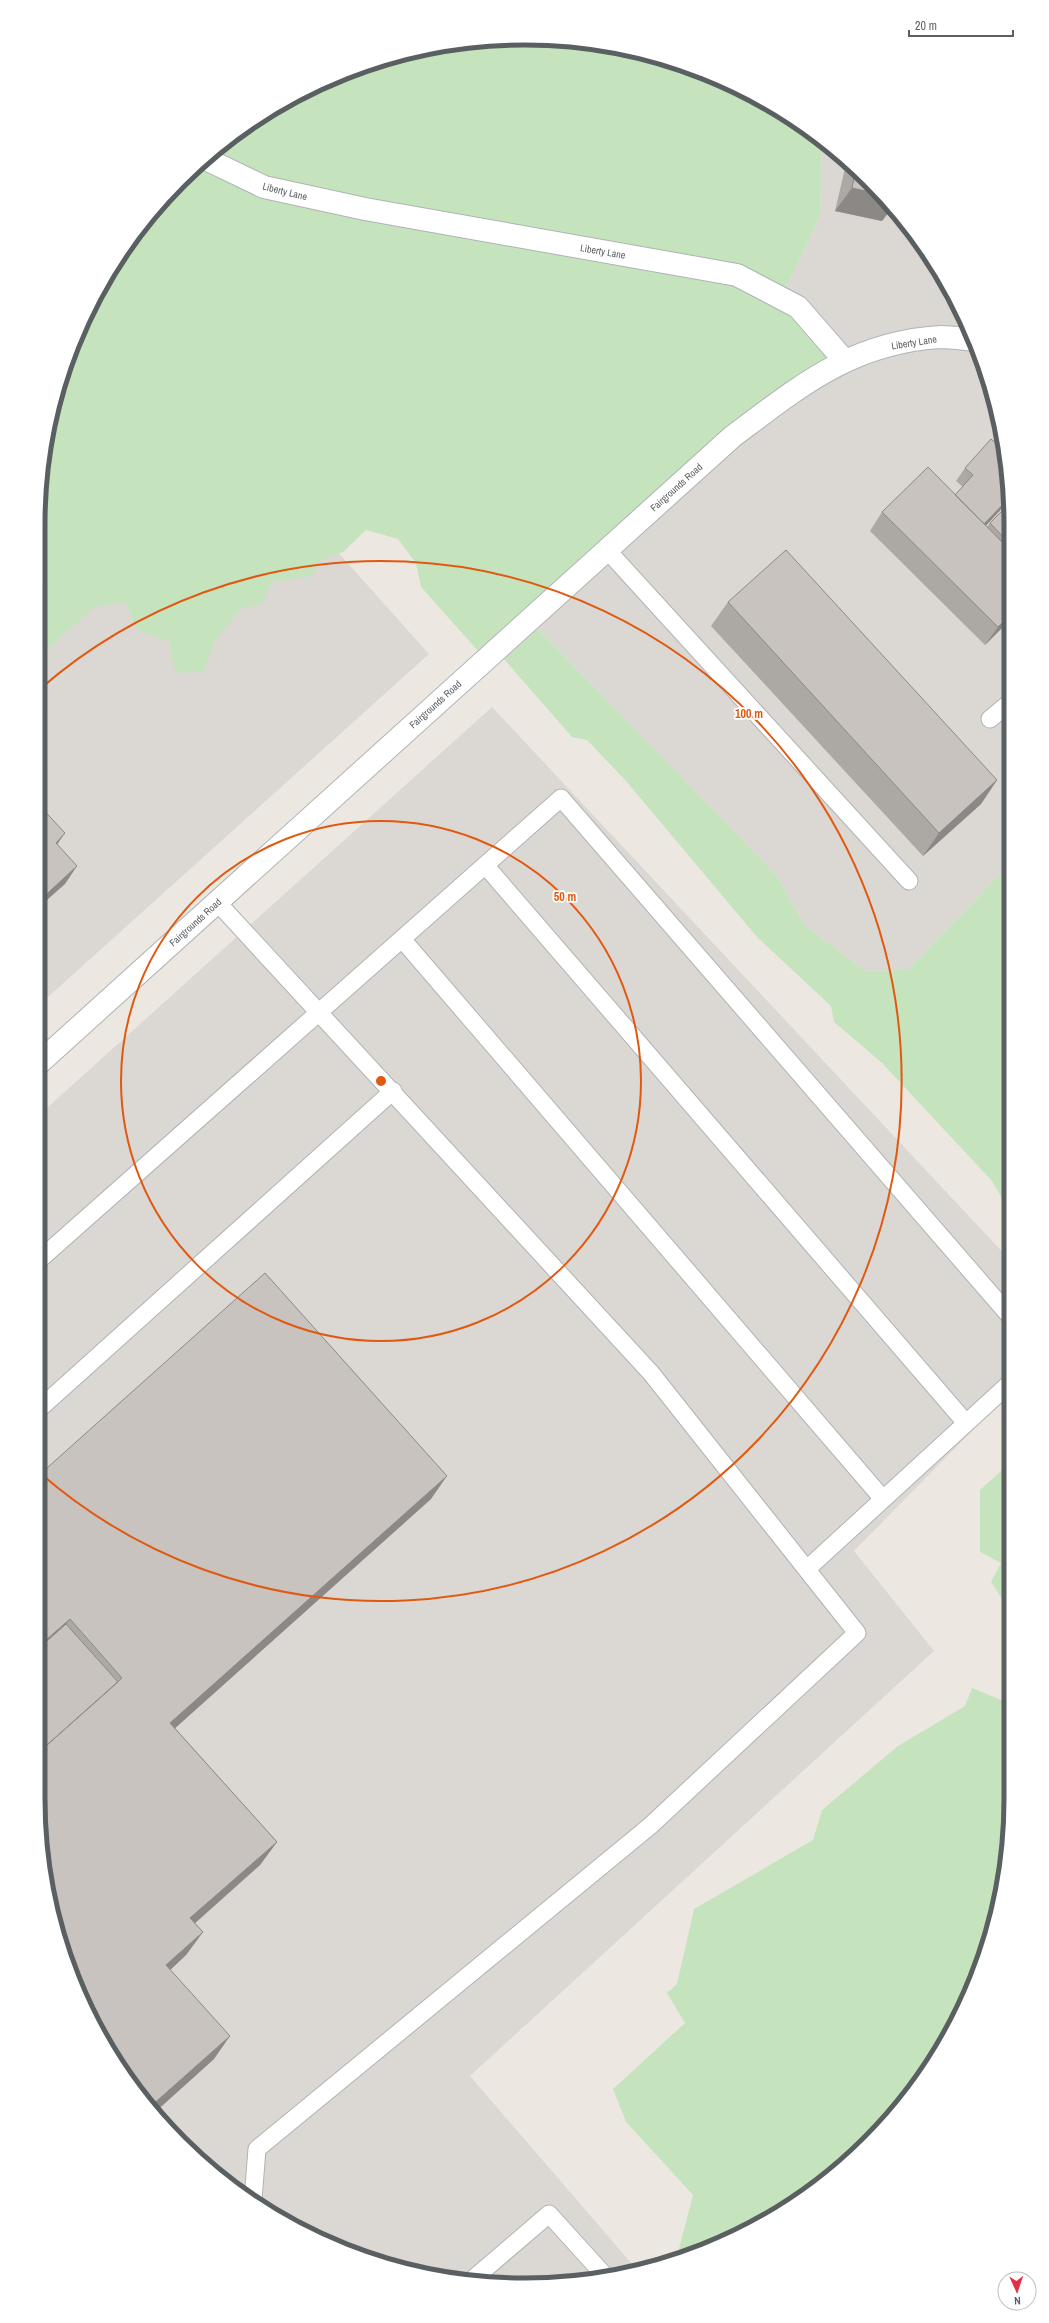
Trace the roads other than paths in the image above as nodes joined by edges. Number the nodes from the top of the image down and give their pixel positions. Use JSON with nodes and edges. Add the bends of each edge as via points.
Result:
{"nodes":[{"id":1,"x":211,"y":161,"type":"edge"},
{"id":2,"x":967,"y":339,"type":"edge"},
{"id":3,"x":844,"y":360,"type":"junction"},
{"id":4,"x":607,"y":550,"type":"junction"},
{"id":5,"x":1004,"y":707,"type":"edge"},
{"id":6,"x":990,"y":719,"type":"dead end"},
{"id":7,"x":485,"y":866,"type":"junction"},
{"id":8,"x":909,"y":881,"type":"dead end"},
{"id":9,"x":216,"y":902,"type":"junction"},
{"id":10,"x":402,"y":939,"type":"junction"},
{"id":11,"x":319,"y":1012,"type":"junction"},
{"id":12,"x":45,"y":1058,"type":"edge"},
{"id":13,"x":393,"y":1091,"type":"junction"},
{"id":14,"x":45,"y":1255,"type":"edge"},
{"id":15,"x":1004,"y":1309,"type":"edge"},
{"id":16,"x":1004,"y":1388,"type":"edge"},
{"id":17,"x":45,"y":1404,"type":"edge"},
{"id":18,"x":966,"y":1423,"type":"junction"},
{"id":19,"x":883,"y":1499,"type":"junction"},
{"id":20,"x":807,"y":1569,"type":"junction"},
{"id":21,"x":253,"y":2194,"type":"edge"},
{"id":22,"x":601,"y":2272,"type":"edge"},
{"id":23,"x":477,"y":2275,"type":"edge"}],
"edges":[{"from":1,"to":3,"type":"street","name":"Liberty Lane","via":[[272,189],[365,209],[737,275],[798,307]]},
{"from":2,"to":3,"type":"street","name":"Liberty Lane","via":[[943,337],[903,341]]},
{"from":3,"to":4,"type":"street","name":"Fairgrounds Road","via":[[790,394],[732,437]]},
{"from":4,"to":8,"type":"lane"},
{"from":4,"to":9,"type":"street","name":"Fairgrounds Road"},
{"from":5,"to":6,"type":"lane"},
{"from":7,"to":10,"type":"lane"},
{"from":7,"to":15,"type":"lane","via":[[561,798]]},
{"from":7,"to":18,"type":"lane"},
{"from":9,"to":11,"type":"lane"},
{"from":9,"to":12,"type":"street","name":"Fairgrounds Road"},
{"from":10,"to":11,"type":"lane"},
{"from":10,"to":19,"type":"lane"},
{"from":11,"to":13,"type":"lane"},
{"from":11,"to":14,"type":"lane"},
{"from":13,"to":17,"type":"lane"},
{"from":13,"to":20,"type":"lane","via":[[651,1373]]},
{"from":16,"to":18,"type":"lane"},
{"from":18,"to":19,"type":"lane"},
{"from":19,"to":20,"type":"lane"},
{"from":20,"to":21,"type":"lane","via":[[857,1633],[650,1826],[257,2149]]},
{"from":22,"to":23,"type":"lane","via":[[549,2214]]}]}
